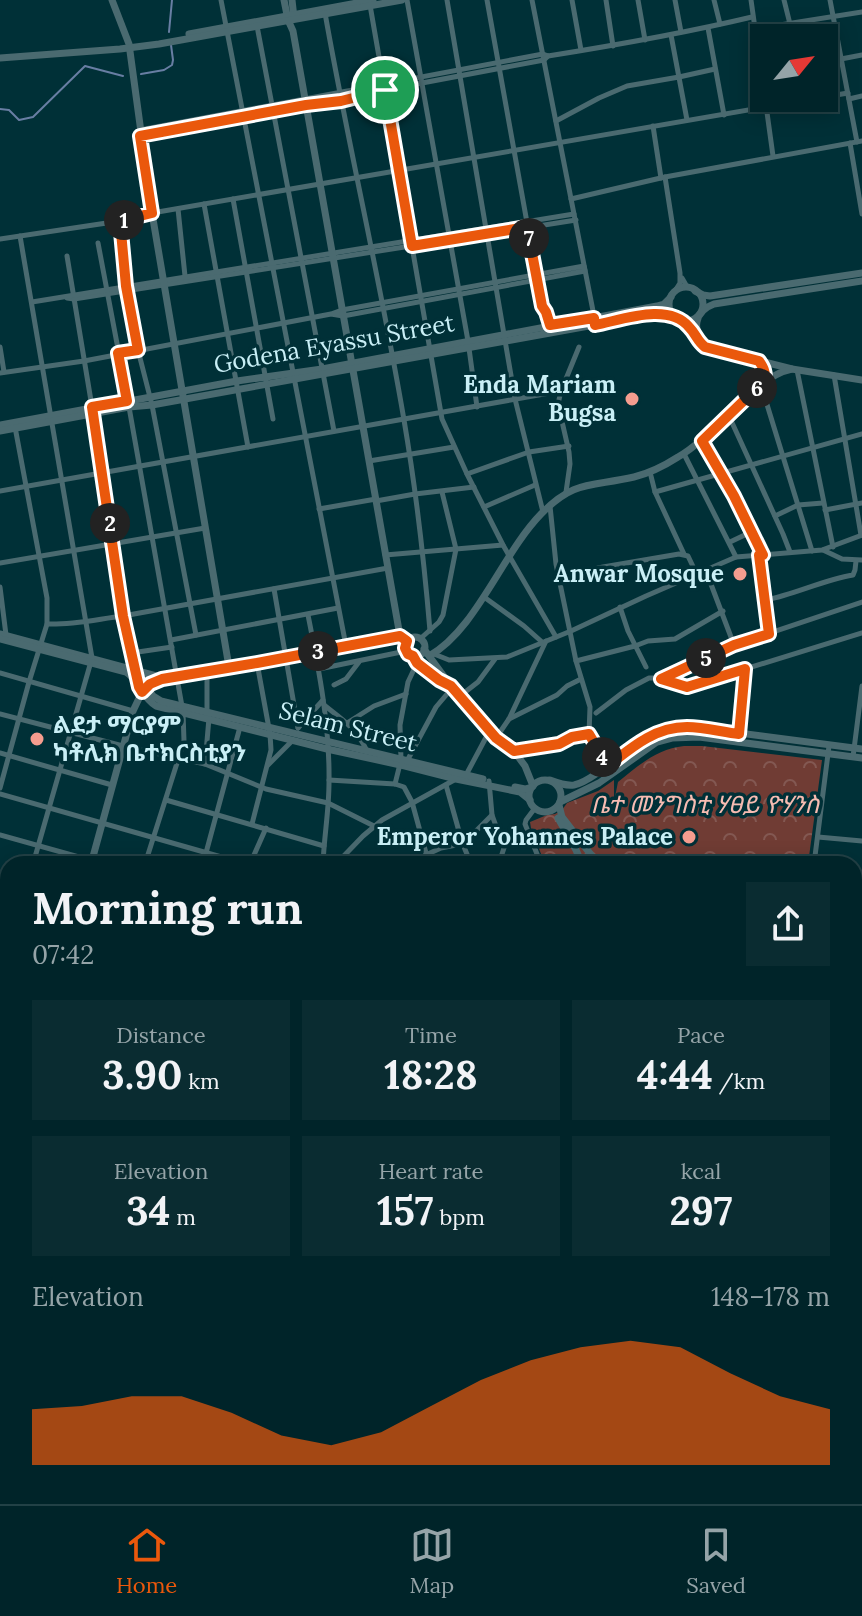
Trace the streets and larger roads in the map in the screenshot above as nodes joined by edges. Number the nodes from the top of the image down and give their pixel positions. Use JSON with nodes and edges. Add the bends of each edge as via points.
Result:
{"nodes":[{"id":1,"x":112,"y":0,"type":"edge"},
{"id":2,"x":221,"y":0,"type":"edge"},
{"id":3,"x":284,"y":0,"type":"edge"},
{"id":4,"x":292,"y":0,"type":"edge"},
{"id":5,"x":404,"y":0,"type":"edge"},
{"id":6,"x":447,"y":0,"type":"edge"},
{"id":7,"x":487,"y":0,"type":"edge"},
{"id":8,"x":532,"y":0,"type":"edge"},
{"id":9,"x":572,"y":0,"type":"edge"},
{"id":10,"x":606,"y":0,"type":"edge"},
{"id":11,"x":638,"y":0,"type":"edge"},
{"id":12,"x":675,"y":0,"type":"edge"},
{"id":13,"x":714,"y":0,"type":"edge"},
{"id":14,"x":761,"y":0,"type":"edge"},
{"id":15,"x":784,"y":0,"type":"edge"},
{"id":16,"x":830,"y":0,"type":"edge"},
{"id":17,"x":751,"y":1,"type":"edge"},
{"id":18,"x":371,"y":2,"type":"edge"},
{"id":19,"x":325,"y":11,"type":"junction"},
{"id":20,"x":862,"y":12,"type":"edge"},
{"id":21,"x":291,"y":17,"type":"junction"},
{"id":22,"x":752,"y":17,"type":"junction"},
{"id":23,"x":833,"y":17,"type":"junction"},
{"id":24,"x":720,"y":24,"type":"junction"},
{"id":25,"x":753,"y":24,"type":"edge"},
{"id":26,"x":790,"y":24,"type":"joint"},
{"id":27,"x":257,"y":26,"type":"junction"},
{"id":28,"x":708,"y":28,"type":"junction"},
{"id":29,"x":226,"y":29,"type":"junction"},
{"id":30,"x":681,"y":32,"type":"junction"},
{"id":31,"x":671,"y":35,"type":"junction"},
{"id":32,"x":645,"y":40,"type":"junction"},
{"id":33,"x":129,"y":46,"type":"junction"},
{"id":34,"x":613,"y":46,"type":"junction"},
{"id":35,"x":581,"y":50,"type":"junction"},
{"id":36,"x":862,"y":55,"type":"edge"},
{"id":37,"x":0,"y":56,"type":"edge"},
{"id":38,"x":545,"y":57,"type":"junction"},
{"id":39,"x":841,"y":59,"type":"junction"},
{"id":40,"x":498,"y":66,"type":"junction"},
{"id":41,"x":715,"y":69,"type":"junction"},
{"id":42,"x":460,"y":73,"type":"junction"},
{"id":43,"x":679,"y":77,"type":"junction"},
{"id":44,"x":421,"y":80,"type":"junction"},
{"id":45,"x":384,"y":87,"type":"junction"},
{"id":46,"x":339,"y":92,"type":"junction"},
{"id":47,"x":838,"y":96,"type":"edge"},
{"id":48,"x":848,"y":96,"type":"junction"},
{"id":49,"x":862,"y":96,"type":"edge"},
{"id":50,"x":341,"y":101,"type":"junction"},
{"id":51,"x":305,"y":102,"type":"junction"},
{"id":52,"x":272,"y":108,"type":"junction"},
{"id":53,"x":750,"y":110,"type":"edge"},
{"id":54,"x":768,"y":112,"type":"edge"},
{"id":55,"x":243,"y":114,"type":"junction"},
{"id":56,"x":724,"y":115,"type":"junction"},
{"id":57,"x":556,"y":121,"type":"junction"},
{"id":58,"x":687,"y":121,"type":"junction"},
{"id":59,"x":653,"y":126,"type":"junction"},
{"id":60,"x":140,"y":133,"type":"junction"},
{"id":61,"x":560,"y":142,"type":"junction"},
{"id":62,"x":856,"y":142,"type":"edge"},
{"id":63,"x":513,"y":151,"type":"junction"},
{"id":64,"x":773,"y":156,"type":"junction"},
{"id":65,"x":474,"y":157,"type":"junction"},
{"id":66,"x":436,"y":164,"type":"junction"},
{"id":67,"x":399,"y":171,"type":"junction"},
{"id":68,"x":357,"y":178,"type":"junction"},
{"id":69,"x":663,"y":178,"type":"junction"},
{"id":70,"x":320,"y":185,"type":"junction"},
{"id":71,"x":860,"y":185,"type":"edge"},
{"id":72,"x":288,"y":190,"type":"junction"},
{"id":73,"x":258,"y":195,"type":"junction"},
{"id":74,"x":233,"y":199,"type":"junction"},
{"id":75,"x":571,"y":199,"type":"junction"},
{"id":76,"x":204,"y":204,"type":"junction"},
{"id":77,"x":178,"y":209,"type":"junction"},
{"id":78,"x":152,"y":213,"type":"junction"},
{"id":79,"x":862,"y":214,"type":"edge"},
{"id":80,"x":575,"y":217,"type":"junction"},
{"id":81,"x":120,"y":221,"type":"junction"},
{"id":82,"x":527,"y":224,"type":"junction"},
{"id":83,"x":487,"y":231,"type":"junction"},
{"id":84,"x":20,"y":236,"type":"junction"},
{"id":85,"x":450,"y":237,"type":"junction"},
{"id":86,"x":0,"y":239,"type":"edge"},
{"id":87,"x":98,"y":243,"type":"dead end"},
{"id":88,"x":411,"y":243,"type":"junction"},
{"id":89,"x":371,"y":249,"type":"junction"},
{"id":90,"x":67,"y":256,"type":"dead end"},
{"id":91,"x":332,"y":256,"type":"junction"},
{"id":92,"x":301,"y":260,"type":"junction"},
{"id":93,"x":272,"y":265,"type":"junction"},
{"id":94,"x":246,"y":269,"type":"junction"},
{"id":95,"x":584,"y":269,"type":"junction"},
{"id":96,"x":680,"y":273,"type":"junction"},
{"id":97,"x":862,"y":273,"type":"edge"},
{"id":98,"x":217,"y":274,"type":"junction"},
{"id":99,"x":185,"y":276,"type":"junction"},
{"id":100,"x":536,"y":278,"type":"junction"},
{"id":101,"x":862,"y":281,"type":"edge"},
{"id":102,"x":163,"y":282,"type":"junction"},
{"id":103,"x":496,"y":285,"type":"junction"},
{"id":104,"x":798,"y":287,"type":"junction"},
{"id":105,"x":126,"y":288,"type":"junction"},
{"id":106,"x":693,"y":290,"type":"junction"},
{"id":107,"x":107,"y":291,"type":"junction"},
{"id":108,"x":459,"y":292,"type":"junction"},
{"id":109,"x":672,"y":295,"type":"junction"},
{"id":110,"x":74,"y":297,"type":"junction"},
{"id":111,"x":421,"y":299,"type":"junction"},
{"id":112,"x":32,"y":302,"type":"junction"},
{"id":113,"x":382,"y":306,"type":"junction"},
{"id":114,"x":701,"y":312,"type":"junction"},
{"id":115,"x":343,"y":313,"type":"junction"},
{"id":116,"x":312,"y":317,"type":"junction"},
{"id":117,"x":678,"y":319,"type":"junction"},
{"id":118,"x":595,"y":321,"type":"junction"},
{"id":119,"x":283,"y":322,"type":"junction"},
{"id":120,"x":550,"y":325,"type":"junction"},
{"id":121,"x":256,"y":328,"type":"junction"},
{"id":122,"x":228,"y":333,"type":"junction"},
{"id":123,"x":506,"y":338,"type":"junction"},
{"id":124,"x":174,"y":344,"type":"junction"},
{"id":125,"x":469,"y":344,"type":"junction"},
{"id":126,"x":0,"y":347,"type":"edge"},
{"id":127,"x":579,"y":347,"type":"dead end"},
{"id":128,"x":138,"y":350,"type":"junction"},
{"id":129,"x":430,"y":351,"type":"junction"},
{"id":130,"x":725,"y":352,"type":"junction"},
{"id":131,"x":118,"y":353,"type":"junction"},
{"id":132,"x":392,"y":358,"type":"junction"},
{"id":133,"x":84,"y":361,"type":"junction"},
{"id":134,"x":759,"y":361,"type":"junction"},
{"id":135,"x":352,"y":366,"type":"junction"},
{"id":136,"x":43,"y":367,"type":"junction"},
{"id":137,"x":794,"y":369,"type":"junction"},
{"id":138,"x":322,"y":371,"type":"junction"},
{"id":139,"x":2,"y":373,"type":"edge"},
{"id":140,"x":293,"y":375,"type":"junction"},
{"id":141,"x":834,"y":375,"type":"junction"},
{"id":142,"x":266,"y":380,"type":"junction"},
{"id":143,"x":862,"y":380,"type":"edge"},
{"id":144,"x":762,"y":383,"type":"junction"},
{"id":145,"x":237,"y":384,"type":"junction"},
{"id":146,"x":561,"y":391,"type":"junction"},
{"id":147,"x":183,"y":395,"type":"junction"},
{"id":148,"x":515,"y":399,"type":"junction"},
{"id":149,"x":151,"y":401,"type":"junction"},
{"id":150,"x":128,"y":404,"type":"junction"},
{"id":151,"x":477,"y":407,"type":"junction"},
{"id":152,"x":93,"y":410,"type":"junction"},
{"id":153,"x":441,"y":413,"type":"junction"},
{"id":154,"x":729,"y":416,"type":"junction"},
{"id":155,"x":52,"y":418,"type":"junction"},
{"id":156,"x":273,"y":419,"type":"dead end"},
{"id":157,"x":404,"y":419,"type":"junction"},
{"id":158,"x":0,"y":425,"type":"edge"},
{"id":159,"x":14,"y":426,"type":"junction"},
{"id":160,"x":363,"y":426,"type":"junction"},
{"id":161,"x":0,"y":431,"type":"edge"},
{"id":162,"x":334,"y":431,"type":"junction"},
{"id":163,"x":862,"y":434,"type":"edge"},
{"id":164,"x":305,"y":436,"type":"junction"},
{"id":165,"x":844,"y":438,"type":"junction"},
{"id":166,"x":702,"y":441,"type":"junction"},
{"id":167,"x":569,"y":446,"type":"junction"},
{"id":168,"x":248,"y":447,"type":"junction"},
{"id":169,"x":454,"y":447,"type":"junction"},
{"id":170,"x":812,"y":447,"type":"junction"},
{"id":171,"x":529,"y":452,"type":"junction"},
{"id":172,"x":409,"y":454,"type":"junction"},
{"id":173,"x":684,"y":454,"type":"junction"},
{"id":174,"x":783,"y":456,"type":"junction"},
{"id":175,"x":193,"y":457,"type":"junction"},
{"id":176,"x":369,"y":461,"type":"junction"},
{"id":177,"x":163,"y":462,"type":"junction"},
{"id":178,"x":751,"y":464,"type":"junction"},
{"id":179,"x":139,"y":468,"type":"junction"},
{"id":180,"x":650,"y":472,"type":"junction"},
{"id":181,"x":102,"y":473,"type":"junction"},
{"id":182,"x":721,"y":473,"type":"junction"},
{"id":183,"x":467,"y":474,"type":"junction"},
{"id":184,"x":696,"y":480,"type":"junction"},
{"id":185,"x":62,"y":481,"type":"junction"},
{"id":186,"x":535,"y":485,"type":"junction"},
{"id":187,"x":27,"y":486,"type":"junction"},
{"id":188,"x":474,"y":487,"type":"junction"},
{"id":189,"x":0,"y":491,"type":"edge"},
{"id":190,"x":442,"y":492,"type":"junction"},
{"id":191,"x":566,"y":492,"type":"junction"},
{"id":192,"x":655,"y":492,"type":"junction"},
{"id":193,"x":415,"y":494,"type":"junction"},
{"id":194,"x":376,"y":500,"type":"junction"},
{"id":195,"x":823,"y":503,"type":"junction"},
{"id":196,"x":859,"y":504,"type":"edge"},
{"id":197,"x":550,"y":505,"type":"junction"},
{"id":198,"x":798,"y":505,"type":"junction"},
{"id":199,"x":484,"y":507,"type":"junction"},
{"id":200,"x":319,"y":509,"type":"junction"},
{"id":201,"x":825,"y":510,"type":"junction"},
{"id":202,"x":543,"y":512,"type":"junction"},
{"id":203,"x":775,"y":516,"type":"junction"},
{"id":204,"x":205,"y":528,"type":"junction"},
{"id":205,"x":751,"y":532,"type":"junction"},
{"id":206,"x":176,"y":533,"type":"junction"},
{"id":207,"x":862,"y":535,"type":"edge"},
{"id":208,"x":152,"y":538,"type":"junction"},
{"id":209,"x":730,"y":542,"type":"junction"},
{"id":210,"x":113,"y":544,"type":"junction"},
{"id":211,"x":503,"y":545,"type":"junction"},
{"id":212,"x":833,"y":547,"type":"junction"},
{"id":213,"x":456,"y":549,"type":"junction"},
{"id":214,"x":822,"y":550,"type":"junction"},
{"id":215,"x":74,"y":551,"type":"junction"},
{"id":216,"x":812,"y":551,"type":"junction"},
{"id":217,"x":423,"y":552,"type":"junction"},
{"id":218,"x":790,"y":552,"type":"junction"},
{"id":219,"x":684,"y":554,"type":"junction"},
{"id":220,"x":385,"y":555,"type":"junction"},
{"id":221,"x":509,"y":555,"type":"junction"},
{"id":222,"x":761,"y":555,"type":"junction"},
{"id":223,"x":39,"y":556,"type":"junction"},
{"id":224,"x":736,"y":557,"type":"junction"},
{"id":225,"x":859,"y":560,"type":"edge"},
{"id":226,"x":0,"y":563,"type":"edge"},
{"id":227,"x":388,"y":568,"type":"junction"},
{"id":228,"x":706,"y":571,"type":"junction"},
{"id":229,"x":697,"y":575,"type":"junction"},
{"id":230,"x":559,"y":577,"type":"junction"},
{"id":231,"x":332,"y":578,"type":"junction"},
{"id":232,"x":0,"y":587,"type":"edge"},
{"id":233,"x":274,"y":589,"type":"junction"},
{"id":234,"x":483,"y":596,"type":"junction"},
{"id":235,"x":218,"y":599,"type":"junction"},
{"id":236,"x":766,"y":600,"type":"junction"},
{"id":237,"x":862,"y":602,"type":"edge"},
{"id":238,"x":190,"y":604,"type":"junction"},
{"id":239,"x":620,"y":607,"type":"junction"},
{"id":240,"x":338,"y":608,"type":"junction"},
{"id":241,"x":164,"y":609,"type":"junction"},
{"id":242,"x":723,"y":611,"type":"junction"},
{"id":243,"x":308,"y":615,"type":"junction"},
{"id":244,"x":123,"y":616,"type":"junction"},
{"id":245,"x":280,"y":619,"type":"junction"},
{"id":246,"x":86,"y":620,"type":"junction"},
{"id":247,"x":47,"y":624,"type":"junction"},
{"id":248,"x":223,"y":630,"type":"junction"},
{"id":249,"x":430,"y":631,"type":"junction"},
{"id":250,"x":571,"y":631,"type":"junction"},
{"id":251,"x":862,"y":633,"type":"edge"},
{"id":252,"x":769,"y":634,"type":"junction"},
{"id":253,"x":196,"y":635,"type":"junction"},
{"id":254,"x":2,"y":636,"type":"edge"},
{"id":255,"x":556,"y":637,"type":"junction"},
{"id":256,"x":403,"y":638,"type":"junction"},
{"id":257,"x":420,"y":639,"type":"junction"},
{"id":258,"x":171,"y":640,"type":"junction"},
{"id":259,"x":544,"y":642,"type":"junction"},
{"id":260,"x":734,"y":645,"type":"junction"},
{"id":261,"x":346,"y":646,"type":"junction"},
{"id":262,"x":635,"y":646,"type":"junction"},
{"id":263,"x":40,"y":647,"type":"junction"},
{"id":264,"x":172,"y":647,"type":"junction"},
{"id":265,"x":315,"y":652,"type":"junction"},
{"id":266,"x":131,"y":653,"type":"junction"},
{"id":267,"x":429,"y":653,"type":"junction"},
{"id":268,"x":286,"y":657,"type":"junction"},
{"id":269,"x":412,"y":657,"type":"junction"},
{"id":270,"x":495,"y":658,"type":"junction"},
{"id":271,"x":91,"y":660,"type":"junction"},
{"id":272,"x":360,"y":661,"type":"junction"},
{"id":273,"x":576,"y":661,"type":"junction"},
{"id":274,"x":257,"y":663,"type":"junction"},
{"id":275,"x":229,"y":667,"type":"junction"},
{"id":276,"x":646,"y":667,"type":"dead end"},
{"id":277,"x":319,"y":669,"type":"junction"},
{"id":278,"x":745,"y":669,"type":"junction"},
{"id":279,"x":136,"y":671,"type":"junction"},
{"id":280,"x":207,"y":671,"type":"junction"},
{"id":281,"x":0,"y":673,"type":"edge"},
{"id":282,"x":177,"y":676,"type":"junction"},
{"id":283,"x":167,"y":678,"type":"junction"},
{"id":284,"x":581,"y":679,"type":"junction"},
{"id":285,"x":661,"y":679,"type":"junction"},
{"id":286,"x":29,"y":682,"type":"junction"},
{"id":287,"x":334,"y":685,"type":"dead end"},
{"id":288,"x":452,"y":686,"type":"junction"},
{"id":289,"x":862,"y":686,"type":"edge"},
{"id":290,"x":141,"y":691,"type":"junction"},
{"id":291,"x":406,"y":694,"type":"junction"},
{"id":292,"x":82,"y":695,"type":"junction"},
{"id":293,"x":460,"y":696,"type":"junction"},
{"id":294,"x":323,"y":703,"type":"junction"},
{"id":295,"x":182,"y":708,"type":"junction"},
{"id":296,"x":133,"y":711,"type":"junction"},
{"id":297,"x":596,"y":713,"type":"dead end"},
{"id":298,"x":0,"y":714,"type":"edge"},
{"id":299,"x":208,"y":715,"type":"junction"},
{"id":300,"x":19,"y":718,"type":"junction"},
{"id":301,"x":509,"y":719,"type":"junction"},
{"id":302,"x":347,"y":723,"type":"junction"},
{"id":303,"x":241,"y":725,"type":"junction"},
{"id":304,"x":490,"y":730,"type":"junction"},
{"id":305,"x":269,"y":731,"type":"junction"},
{"id":306,"x":71,"y":732,"type":"junction"},
{"id":307,"x":295,"y":734,"type":"junction"},
{"id":308,"x":589,"y":734,"type":"junction"},
{"id":309,"x":496,"y":738,"type":"junction"},
{"id":310,"x":738,"y":738,"type":"junction"},
{"id":311,"x":327,"y":745,"type":"junction"},
{"id":312,"x":123,"y":746,"type":"junction"},
{"id":313,"x":828,"y":750,"type":"junction"},
{"id":314,"x":514,"y":751,"type":"junction"},
{"id":315,"x":856,"y":751,"type":"edge"},
{"id":316,"x":370,"y":752,"type":"junction"},
{"id":317,"x":0,"y":753,"type":"edge"},
{"id":318,"x":9,"y":756,"type":"junction"},
{"id":319,"x":179,"y":757,"type":"junction"},
{"id":320,"x":862,"y":758,"type":"edge"},
{"id":321,"x":403,"y":763,"type":"junction"},
{"id":322,"x":205,"y":764,"type":"junction"},
{"id":323,"x":268,"y":766,"type":"junction"},
{"id":324,"x":525,"y":766,"type":"junction"},
{"id":325,"x":610,"y":770,"type":"junction"},
{"id":326,"x":60,"y":771,"type":"junction"},
{"id":327,"x":227,"y":774,"type":"junction"},
{"id":328,"x":467,"y":778,"type":"junction"},
{"id":329,"x":456,"y":779,"type":"junction"},
{"id":330,"x":329,"y":780,"type":"junction"},
{"id":331,"x":548,"y":780,"type":"junction"},
{"id":332,"x":489,"y":783,"type":"junction"},
{"id":333,"x":395,"y":784,"type":"junction"},
{"id":334,"x":112,"y":785,"type":"junction"},
{"id":335,"x":446,"y":785,"type":"junction"},
{"id":336,"x":532,"y":786,"type":"junction"},
{"id":337,"x":262,"y":787,"type":"junction"},
{"id":338,"x":0,"y":791,"type":"edge"},
{"id":339,"x":166,"y":800,"type":"junction"},
{"id":340,"x":530,"y":800,"type":"junction"},
{"id":341,"x":412,"y":802,"type":"junction"},
{"id":342,"x":328,"y":803,"type":"junction"},
{"id":343,"x":559,"y":803,"type":"junction"},
{"id":344,"x":49,"y":808,"type":"junction"},
{"id":345,"x":535,"y":808,"type":"junction"},
{"id":346,"x":551,"y":811,"type":"junction"},
{"id":347,"x":216,"y":815,"type":"junction"},
{"id":348,"x":492,"y":815,"type":"junction"},
{"id":349,"x":102,"y":823,"type":"junction"},
{"id":350,"x":252,"y":824,"type":"junction"},
{"id":351,"x":374,"y":826,"type":"junction"},
{"id":352,"x":266,"y":828,"type":"junction"},
{"id":353,"x":0,"y":835,"type":"edge"},
{"id":354,"x":154,"y":837,"type":"junction"},
{"id":355,"x":818,"y":837,"type":"junction"},
{"id":356,"x":862,"y":841,"type":"edge"},
{"id":357,"x":462,"y":842,"type":"junction"},
{"id":358,"x":324,"y":846,"type":"junction"},
{"id":359,"x":38,"y":847,"type":"junction"},
{"id":360,"x":206,"y":854,"type":"junction"},
{"id":361,"x":427,"y":854,"type":"junction"},
{"id":362,"x":35,"y":856,"type":"edge"},
{"id":363,"x":70,"y":856,"type":"edge"},
{"id":364,"x":93,"y":856,"type":"edge"},
{"id":365,"x":148,"y":856,"type":"edge"},
{"id":366,"x":214,"y":856,"type":"edge"},
{"id":367,"x":252,"y":856,"type":"edge"},
{"id":368,"x":323,"y":856,"type":"edge"},
{"id":369,"x":345,"y":856,"type":"edge"},
{"id":370,"x":423,"y":856,"type":"edge"},
{"id":371,"x":468,"y":856,"type":"edge"},
{"id":372,"x":501,"y":856,"type":"edge"},
{"id":373,"x":538,"y":856,"type":"edge"},
{"id":374,"x":579,"y":856,"type":"edge"},
{"id":375,"x":593,"y":856,"type":"edge"},
{"id":376,"x":815,"y":856,"type":"edge"}],
"edges":[{"from":1,"to":33,"type":"street"},
{"from":2,"to":29,"type":"street"},
{"from":3,"to":21,"type":"street"},
{"from":4,"to":21,"type":"street"},
{"from":5,"to":18,"type":"street"},
{"from":5,"to":44,"type":"street"},
{"from":6,"to":42,"type":"street"},
{"from":7,"to":40,"type":"street"},
{"from":8,"to":38,"type":"street"},
{"from":9,"to":35,"type":"street"},
{"from":10,"to":34,"type":"street"},
{"from":11,"to":32,"type":"street"},
{"from":12,"to":30,"type":"street"},
{"from":13,"to":24,"type":"street"},
{"from":14,"to":17,"type":"street"},
{"from":15,"to":26,"type":"street"},
{"from":16,"to":23,"type":"street"},
{"from":17,"to":22,"type":"street"},
{"from":18,"to":19,"type":"street"},
{"from":18,"to":45,"type":"street"},
{"from":19,"to":21,"type":"street"},
{"from":19,"to":46,"type":"street"},
{"from":20,"to":23,"type":"street"},
{"from":21,"to":27,"type":"street"},
{"from":21,"to":29,"type":"street"},
{"from":21,"to":51,"type":"street"},
{"from":22,"to":24,"type":"street"},
{"from":22,"to":25,"type":"street"},
{"from":23,"to":26,"type":"street"},
{"from":23,"to":39,"type":"street"},
{"from":24,"to":28,"type":"street"},
{"from":27,"to":29,"type":"street"},
{"from":27,"to":52,"type":"street"},
{"from":28,"to":30,"type":"street"},
{"from":28,"to":41,"type":"street"},
{"from":29,"to":33,"type":"street"},
{"from":29,"to":55,"type":"street"},
{"from":30,"to":31,"type":"street"},
{"from":31,"to":32,"type":"street"},
{"from":31,"to":43,"type":"street"},
{"from":32,"to":34,"type":"street"},
{"from":33,"to":37,"type":"street"},
{"from":33,"to":60,"type":"street"},
{"from":34,"to":35,"type":"street"},
{"from":35,"to":38,"type":"street"},
{"from":36,"to":39,"type":"street"},
{"from":38,"to":40,"type":"street"},
{"from":38,"to":57,"type":"street"},
{"from":39,"to":48,"type":"street"},
{"from":40,"to":42,"type":"street"},
{"from":40,"to":63,"type":"street"},
{"from":41,"to":43,"type":"street"},
{"from":41,"to":56,"type":"street"},
{"from":42,"to":44,"type":"street"},
{"from":42,"to":65,"type":"street"},
{"from":43,"to":57,"type":"street","via":[[627,86]]},
{"from":43,"to":58,"type":"street"},
{"from":44,"to":45,"type":"street"},
{"from":44,"to":66,"type":"street"},
{"from":45,"to":46,"type":"street"},
{"from":45,"to":50,"type":"street"},
{"from":45,"to":67,"type":"street"},
{"from":46,"to":50,"type":"street"},
{"from":46,"to":51,"type":"street"},
{"from":47,"to":48,"type":"street"},
{"from":48,"to":49,"type":"street"},
{"from":48,"to":62,"type":"street"},
{"from":50,"to":51,"type":"street"},
{"from":50,"to":68,"type":"street"},
{"from":51,"to":52,"type":"street"},
{"from":51,"to":70,"type":"street"},
{"from":52,"to":55,"type":"street"},
{"from":52,"to":72,"type":"street"},
{"from":53,"to":56,"type":"street"},
{"from":54,"to":64,"type":"street"},
{"from":55,"to":60,"type":"street"},
{"from":55,"to":73,"type":"street"},
{"from":56,"to":58,"type":"street"},
{"from":57,"to":61,"type":"street"},
{"from":58,"to":59,"type":"street"},
{"from":59,"to":61,"type":"street"},
{"from":59,"to":69,"type":"street"},
{"from":60,"to":78,"type":"street"},
{"from":61,"to":63,"type":"street"},
{"from":61,"to":75,"type":"street"},
{"from":62,"to":64,"type":"street"},
{"from":62,"to":71,"type":"street"},
{"from":63,"to":65,"type":"street"},
{"from":63,"to":82,"type":"street"},
{"from":64,"to":69,"type":"street"},
{"from":65,"to":66,"type":"street"},
{"from":65,"to":83,"type":"street"},
{"from":66,"to":67,"type":"street"},
{"from":66,"to":85,"type":"street"},
{"from":67,"to":68,"type":"street"},
{"from":67,"to":88,"type":"street"},
{"from":68,"to":70,"type":"street"},
{"from":68,"to":89,"type":"street"},
{"from":69,"to":75,"type":"street"},
{"from":69,"to":96,"type":"street"},
{"from":70,"to":72,"type":"street"},
{"from":70,"to":91,"type":"street"},
{"from":71,"to":79,"type":"street"},
{"from":72,"to":73,"type":"street"},
{"from":72,"to":92,"type":"street"},
{"from":73,"to":74,"type":"street"},
{"from":73,"to":93,"type":"street"},
{"from":74,"to":76,"type":"street"},
{"from":74,"to":94,"type":"street"},
{"from":75,"to":80,"type":"street"},
{"from":76,"to":77,"type":"street"},
{"from":76,"to":98,"type":"street"},
{"from":77,"to":78,"type":"street"},
{"from":77,"to":99,"type":"street"},
{"from":78,"to":81,"type":"street"},
{"from":78,"to":102,"type":"street"},
{"from":80,"to":82,"type":"street"},
{"from":80,"to":95,"type":"street"},
{"from":81,"to":84,"type":"street"},
{"from":81,"to":105,"type":"street"},
{"from":82,"to":83,"type":"street"},
{"from":82,"to":100,"type":"street"},
{"from":83,"to":85,"type":"street"},
{"from":83,"to":103,"type":"street"},
{"from":84,"to":86,"type":"street"},
{"from":84,"to":112,"type":"street"},
{"from":85,"to":88,"type":"street"},
{"from":85,"to":108,"type":"street"},
{"from":87,"to":107,"type":"street"},
{"from":88,"to":89,"type":"street"},
{"from":88,"to":111,"type":"street"},
{"from":89,"to":91,"type":"street"},
{"from":89,"to":113,"type":"street"},
{"from":90,"to":110,"type":"street"},
{"from":91,"to":92,"type":"street"},
{"from":91,"to":115,"type":"street"},
{"from":92,"to":93,"type":"street"},
{"from":92,"to":116,"type":"street"},
{"from":93,"to":94,"type":"street"},
{"from":93,"to":119,"type":"street"},
{"from":94,"to":98,"type":"street"},
{"from":94,"to":121,"type":"street"},
{"from":95,"to":100,"type":"street"},
{"from":95,"to":118,"type":"street"},
{"from":96,"to":106,"type":"street"},
{"from":96,"to":109,"type":"street"},
{"from":97,"to":104,"type":"street"},
{"from":98,"to":99,"type":"street"},
{"from":98,"to":102,"type":"street"},
{"from":98,"to":122,"type":"street"},
{"from":99,"to":102,"type":"street"},
{"from":100,"to":103,"type":"street"},
{"from":100,"to":120,"type":"street"},
{"from":101,"to":104,"type":"street"},
{"from":102,"to":105,"type":"street"},
{"from":102,"to":124,"type":"street"},
{"from":103,"to":108,"type":"street"},
{"from":103,"to":123,"type":"street"},
{"from":104,"to":106,"type":"street","via":[[710,296]]},
{"from":104,"to":114,"type":"street","via":[[714,304]]},
{"from":105,"to":107,"type":"street"},
{"from":105,"to":128,"type":"street"},
{"from":106,"to":109,"type":"street","via":[[682,288]]},
{"from":106,"to":114,"type":"street","via":[[700,295]]},
{"from":107,"to":110,"type":"street"},
{"from":107,"to":131,"type":"street"},
{"from":108,"to":111,"type":"street"},
{"from":108,"to":125,"type":"street"},
{"from":109,"to":117,"type":"street","via":[[669,307]]},
{"from":109,"to":118,"type":"street","name":"Godena Eyassu Street","via":[[661,305]]},
{"from":110,"to":112,"type":"street"},
{"from":110,"to":133,"type":"street"},
{"from":111,"to":113,"type":"street"},
{"from":111,"to":129,"type":"street"},
{"from":112,"to":136,"type":"street"},
{"from":113,"to":115,"type":"street"},
{"from":113,"to":132,"type":"street"},
{"from":114,"to":117,"type":"street","via":[[690,320]]},
{"from":114,"to":130,"type":"street","via":[[699,335]]},
{"from":115,"to":116,"type":"street"},
{"from":115,"to":135,"type":"street"},
{"from":116,"to":119,"type":"street"},
{"from":116,"to":138,"type":"street"},
{"from":117,"to":118,"type":"street","name":"Godena Eyassu Street","via":[[658,313]]},
{"from":117,"to":130,"type":"street","via":[[701,345]]},
{"from":118,"to":120,"type":"street","name":"Godena Eyassu Street"},
{"from":118,"to":123,"type":"street","name":"Godena Eyassu Street"},
{"from":119,"to":121,"type":"street"},
{"from":119,"to":140,"type":"street"},
{"from":120,"to":123,"type":"street","name":"Godena Eyassu Street"},
{"from":121,"to":122,"type":"street"},
{"from":121,"to":142,"type":"street"},
{"from":122,"to":124,"type":"street"},
{"from":122,"to":145,"type":"street"},
{"from":123,"to":125,"type":"street","name":"Godena Eyassu Street"},
{"from":123,"to":148,"type":"street"},
{"from":124,"to":128,"type":"street"},
{"from":124,"to":147,"type":"street"},
{"from":125,"to":129,"type":"street","name":"Godena Eyassu Street"},
{"from":125,"to":151,"type":"street"},
{"from":126,"to":139,"type":"street"},
{"from":127,"to":146,"type":"street"},
{"from":128,"to":131,"type":"street"},
{"from":128,"to":149,"type":"street"},
{"from":129,"to":132,"type":"street","name":"Godena Eyassu Street"},
{"from":129,"to":153,"type":"street"},
{"from":130,"to":134,"type":"street"},
{"from":131,"to":133,"type":"street"},
{"from":131,"to":150,"type":"street"},
{"from":132,"to":135,"type":"street","name":"Godena Eyassu Street"},
{"from":132,"to":157,"type":"street"},
{"from":133,"to":136,"type":"street"},
{"from":133,"to":152,"type":"street"},
{"from":134,"to":137,"type":"street"},
{"from":134,"to":144,"type":"street","via":[[765,374]]},
{"from":135,"to":138,"type":"street","name":"Godena Eyassu Street"},
{"from":135,"to":160,"type":"street"},
{"from":136,"to":139,"type":"street"},
{"from":136,"to":155,"type":"street"},
{"from":137,"to":141,"type":"street"},
{"from":137,"to":144,"type":"street"},
{"from":137,"to":170,"type":"street"},
{"from":138,"to":140,"type":"street","name":"Godena Eyassu Street"},
{"from":138,"to":162,"type":"street"},
{"from":140,"to":142,"type":"street","name":"Godena Eyassu Street"},
{"from":140,"to":164,"type":"street"},
{"from":141,"to":143,"type":"street"},
{"from":141,"to":165,"type":"street"},
{"from":142,"to":145,"type":"street","name":"Godena Eyassu Street"},
{"from":142,"to":156,"type":"street"},
{"from":144,"to":154,"type":"street"},
{"from":144,"to":174,"type":"street"},
{"from":145,"to":147,"type":"street","name":"Godena Eyassu Street"},
{"from":145,"to":168,"type":"street"},
{"from":146,"to":148,"type":"street"},
{"from":146,"to":167,"type":"street","via":[[558,404]]},
{"from":147,"to":149,"type":"street","name":"Godena Eyassu Street"},
{"from":147,"to":175,"type":"street"},
{"from":148,"to":151,"type":"street"},
{"from":148,"to":171,"type":"street"},
{"from":149,"to":150,"type":"street","name":"Godena Eyassu Street"},
{"from":149,"to":177,"type":"street"},
{"from":150,"to":152,"type":"street","name":"Godena Eyassu Street"},
{"from":150,"to":179,"type":"street"},
{"from":151,"to":153,"type":"street"},
{"from":152,"to":155,"type":"street","name":"Godena Eyassu Street"},
{"from":152,"to":181,"type":"street"},
{"from":153,"to":157,"type":"street"},
{"from":153,"to":169,"type":"street"},
{"from":154,"to":166,"type":"street"},
{"from":154,"to":178,"type":"street"},
{"from":155,"to":159,"type":"street","name":"Godena Eyassu Street"},
{"from":155,"to":185,"type":"street"},
{"from":157,"to":160,"type":"street"},
{"from":157,"to":172,"type":"street"},
{"from":158,"to":159,"type":"street"},
{"from":159,"to":161,"type":"street"},
{"from":159,"to":187,"type":"street"},
{"from":160,"to":162,"type":"street"},
{"from":160,"to":176,"type":"street"},
{"from":162,"to":164,"type":"street"},
{"from":163,"to":165,"type":"street"},
{"from":164,"to":168,"type":"street"},
{"from":164,"to":200,"type":"street"},
{"from":165,"to":170,"type":"street"},
{"from":165,"to":196,"type":"street"},
{"from":166,"to":173,"type":"street"},
{"from":166,"to":182,"type":"street"},
{"from":167,"to":171,"type":"street"},
{"from":167,"to":191,"type":"street"},
{"from":168,"to":175,"type":"street"},
{"from":169,"to":172,"type":"street"},
{"from":169,"to":183,"type":"street"},
{"from":170,"to":174,"type":"street"},
{"from":170,"to":195,"type":"street"},
{"from":171,"to":183,"type":"street"},
{"from":171,"to":186,"type":"street"},
{"from":172,"to":176,"type":"street"},
{"from":172,"to":193,"type":"street"},
{"from":173,"to":180,"type":"street"},
{"from":173,"to":184,"type":"street"},
{"from":174,"to":178,"type":"street"},
{"from":174,"to":198,"type":"street"},
{"from":175,"to":177,"type":"street"},
{"from":175,"to":204,"type":"street"},
{"from":176,"to":194,"type":"street"},
{"from":177,"to":179,"type":"street"},
{"from":177,"to":206,"type":"street"},
{"from":178,"to":182,"type":"street"},
{"from":178,"to":203,"type":"street"},
{"from":179,"to":181,"type":"street"},
{"from":179,"to":208,"type":"street"},
{"from":180,"to":191,"type":"street"},
{"from":180,"to":192,"type":"street"},
{"from":181,"to":185,"type":"street"},
{"from":181,"to":210,"type":"street"},
{"from":182,"to":184,"type":"street"},
{"from":182,"to":205,"type":"street"},
{"from":183,"to":188,"type":"street"},
{"from":184,"to":192,"type":"street"},
{"from":184,"to":209,"type":"street"},
{"from":185,"to":187,"type":"street"},
{"from":185,"to":215,"type":"street"},
{"from":186,"to":199,"type":"street"},
{"from":186,"to":202,"type":"street"},
{"from":187,"to":189,"type":"street"},
{"from":187,"to":223,"type":"street"},
{"from":188,"to":190,"type":"street"},
{"from":188,"to":199,"type":"street"},
{"from":190,"to":193,"type":"street"},
{"from":190,"to":213,"type":"street"},
{"from":191,"to":197,"type":"street"},
{"from":192,"to":219,"type":"street"},
{"from":193,"to":194,"type":"street"},
{"from":193,"to":217,"type":"street"},
{"from":194,"to":200,"type":"street"},
{"from":194,"to":220,"type":"street"},
{"from":195,"to":198,"type":"street"},
{"from":195,"to":201,"type":"street"},
{"from":196,"to":201,"type":"street"},
{"from":196,"to":207,"type":"street"},
{"from":197,"to":202,"type":"street"},
{"from":197,"to":230,"type":"street"},
{"from":198,"to":203,"type":"street"},
{"from":198,"to":216,"type":"street"},
{"from":199,"to":211,"type":"street"},
{"from":200,"to":231,"type":"street"},
{"from":201,"to":212,"type":"street"},
{"from":202,"to":221,"type":"street"},
{"from":203,"to":218,"type":"street"},
{"from":204,"to":206,"type":"street"},
{"from":204,"to":235,"type":"street"},
{"from":205,"to":209,"type":"street"},
{"from":205,"to":222,"type":"street"},
{"from":206,"to":208,"type":"street"},
{"from":206,"to":238,"type":"street"},
{"from":207,"to":212,"type":"street"},
{"from":208,"to":210,"type":"street"},
{"from":208,"to":241,"type":"street"},
{"from":209,"to":224,"type":"street"},
{"from":210,"to":215,"type":"street"},
{"from":210,"to":244,"type":"street"},
{"from":211,"to":213,"type":"street"},
{"from":211,"to":221,"type":"street"},
{"from":212,"to":214,"type":"street"},
{"from":213,"to":217,"type":"street"},
{"from":213,"to":249,"type":"street","via":[[443,615]]},
{"from":214,"to":216,"type":"street"},
{"from":214,"to":225,"type":"street"},
{"from":215,"to":223,"type":"street"},
{"from":215,"to":246,"type":"street"},
{"from":216,"to":218,"type":"street"},
{"from":217,"to":220,"type":"street"},
{"from":217,"to":249,"type":"street"},
{"from":218,"to":222,"type":"street"},
{"from":219,"to":229,"type":"street"},
{"from":219,"to":230,"type":"street"},
{"from":220,"to":227,"type":"street"},
{"from":221,"to":234,"type":"street"},
{"from":221,"to":255,"type":"street"},
{"from":222,"to":224,"type":"street"},
{"from":222,"to":236,"type":"street"},
{"from":223,"to":226,"type":"street"},
{"from":223,"to":247,"type":"street"},
{"from":224,"to":228,"type":"street"},
{"from":225,"to":236,"type":"street","via":[[853,575]]},
{"from":227,"to":231,"type":"street"},
{"from":227,"to":256,"type":"street"},
{"from":228,"to":229,"type":"street"},
{"from":228,"to":242,"type":"street"},
{"from":229,"to":239,"type":"street"},
{"from":230,"to":250,"type":"street"},
{"from":231,"to":233,"type":"street"},
{"from":231,"to":240,"type":"street"},
{"from":232,"to":254,"type":"street"},
{"from":233,"to":235,"type":"street"},
{"from":233,"to":245,"type":"street"},
{"from":234,"to":259,"type":"street"},
{"from":234,"to":267,"type":"street","via":[[448,644]]},
{"from":235,"to":238,"type":"street"},
{"from":235,"to":248,"type":"street"},
{"from":236,"to":252,"type":"street"},
{"from":237,"to":252,"type":"street"},
{"from":238,"to":241,"type":"street"},
{"from":238,"to":253,"type":"street"},
{"from":239,"to":250,"type":"street"},
{"from":239,"to":262,"type":"street"},
{"from":240,"to":243,"type":"street"},
{"from":240,"to":261,"type":"street"},
{"from":241,"to":244,"type":"street"},
{"from":241,"to":258,"type":"street"},
{"from":242,"to":260,"type":"street"},
{"from":242,"to":262,"type":"street","via":[[683,637]]},
{"from":243,"to":245,"type":"street"},
{"from":243,"to":265,"type":"street"},
{"from":244,"to":246,"type":"street"},
{"from":244,"to":266,"type":"street"},
{"from":245,"to":248,"type":"street"},
{"from":245,"to":268,"type":"street"},
{"from":246,"to":247,"type":"street"},
{"from":246,"to":271,"type":"street"},
{"from":247,"to":263,"type":"street"},
{"from":248,"to":253,"type":"street"},
{"from":248,"to":275,"type":"street"},
{"from":249,"to":257,"type":"street"},
{"from":250,"to":255,"type":"street"},
{"from":250,"to":273,"type":"street"},
{"from":251,"to":278,"type":"street"},
{"from":252,"to":260,"type":"street"},
{"from":253,"to":258,"type":"street"},
{"from":254,"to":263,"type":"street"},
{"from":255,"to":259,"type":"street"},
{"from":256,"to":257,"type":"street"},
{"from":256,"to":261,"type":"street"},
{"from":256,"to":269,"type":"street"},
{"from":257,"to":267,"type":"street"},
{"from":258,"to":264,"type":"street"},
{"from":259,"to":270,"type":"street"},
{"from":259,"to":301,"type":"street"},
{"from":260,"to":285,"type":"street"},
{"from":261,"to":265,"type":"street"},
{"from":262,"to":273,"type":"street"},
{"from":262,"to":276,"type":"street"},
{"from":263,"to":271,"type":"street"},
{"from":263,"to":286,"type":"street"},
{"from":264,"to":266,"type":"street"},
{"from":264,"to":282,"type":"street"},
{"from":265,"to":268,"type":"street"},
{"from":265,"to":277,"type":"street"},
{"from":266,"to":279,"type":"street"},
{"from":267,"to":269,"type":"street"},
{"from":267,"to":270,"type":"street","via":[[449,660]]},
{"from":267,"to":288,"type":"street"},
{"from":268,"to":274,"type":"street"},
{"from":268,"to":307,"type":"street"},
{"from":269,"to":272,"type":"street"},
{"from":269,"to":288,"type":"street"},
{"from":269,"to":291,"type":"street"},
{"from":270,"to":293,"type":"street"},
{"from":271,"to":279,"type":"street"},
{"from":271,"to":290,"type":"street","via":[[131,675]]},
{"from":271,"to":292,"type":"street"},
{"from":272,"to":277,"type":"street"},
{"from":272,"to":287,"type":"street"},
{"from":273,"to":284,"type":"street"},
{"from":274,"to":275,"type":"street"},
{"from":274,"to":305,"type":"street"},
{"from":275,"to":280,"type":"street"},
{"from":277,"to":294,"type":"street"},
{"from":278,"to":285,"type":"street","via":[[687,687]]},
{"from":278,"to":310,"type":"street"},
{"from":279,"to":283,"type":"street"},
{"from":279,"to":290,"type":"street"},
{"from":280,"to":282,"type":"street"},
{"from":280,"to":299,"type":"street"},
{"from":281,"to":286,"type":"street"},
{"from":282,"to":283,"type":"street"},
{"from":282,"to":295,"type":"street"},
{"from":283,"to":290,"type":"street"},
{"from":284,"to":301,"type":"street"},
{"from":284,"to":308,"type":"street","via":[[590,707]]},
{"from":285,"to":297,"type":"street","via":[[649,678],[631,687]]},
{"from":286,"to":292,"type":"street"},
{"from":286,"to":300,"type":"street"},
{"from":288,"to":293,"type":"street"},
{"from":288,"to":321,"type":"street"},
{"from":289,"to":315,"type":"street"},
{"from":290,"to":295,"type":"street","name":"Selam Street","via":[[154,701]]},
{"from":290,"to":296,"type":"street"},
{"from":291,"to":302,"type":"street"},
{"from":291,"to":321,"type":"street","via":[[400,725]]},
{"from":292,"to":296,"type":"street"},
{"from":292,"to":306,"type":"street"},
{"from":293,"to":304,"type":"street"},
{"from":294,"to":302,"type":"street"},
{"from":294,"to":307,"type":"street"},
{"from":294,"to":311,"type":"street"},
{"from":295,"to":299,"type":"street","name":"Selam Street"},
{"from":295,"to":319,"type":"street","via":[[184,741]]},
{"from":296,"to":312,"type":"street"},
{"from":298,"to":300,"type":"street"},
{"from":299,"to":303,"type":"street","name":"Selam Street"},
{"from":299,"to":322,"type":"street"},
{"from":300,"to":306,"type":"street"},
{"from":300,"to":318,"type":"street"},
{"from":301,"to":309,"type":"street"},
{"from":302,"to":316,"type":"street"},
{"from":303,"to":305,"type":"street","name":"Selam Street"},
{"from":303,"to":327,"type":"street"},
{"from":304,"to":309,"type":"street"},
{"from":304,"to":328,"type":"street"},
{"from":305,"to":307,"type":"street","name":"Selam Street"},
{"from":305,"to":323,"type":"street"},
{"from":306,"to":312,"type":"street"},
{"from":306,"to":326,"type":"street"},
{"from":307,"to":311,"type":"street","name":"Selam Street"},
{"from":307,"to":323,"type":"street"},
{"from":308,"to":314,"type":"street"},
{"from":308,"to":325,"type":"street"},
{"from":309,"to":314,"type":"street"},
{"from":310,"to":313,"type":"street"},
{"from":310,"to":325,"type":"street","via":[[693,727],[667,729],[643,740]]},
{"from":311,"to":316,"type":"street","name":"Selam Street"},
{"from":311,"to":321,"type":"street","name":"Selam Street"},
{"from":311,"to":330,"type":"street"},
{"from":312,"to":319,"type":"street"},
{"from":312,"to":334,"type":"street"},
{"from":313,"to":315,"type":"street"},
{"from":313,"to":355,"type":"street"},
{"from":314,"to":324,"type":"street"},
{"from":315,"to":320,"type":"street"},
{"from":316,"to":321,"type":"street","name":"Selam Street"},
{"from":317,"to":318,"type":"street"},
{"from":318,"to":326,"type":"street"},
{"from":318,"to":338,"type":"street"},
{"from":319,"to":322,"type":"street"},
{"from":319,"to":339,"type":"street"},
{"from":321,"to":328,"type":"street","name":"Selam Street"},
{"from":321,"to":329,"type":"street","name":"Selam Street"},
{"from":321,"to":333,"type":"street"},
{"from":322,"to":327,"type":"street"},
{"from":323,"to":337,"type":"street"},
{"from":324,"to":331,"type":"street"},
{"from":324,"to":336,"type":"street"},
{"from":325,"to":331,"type":"street","via":[[577,784]]},
{"from":325,"to":343,"type":"street","via":[[595,785]]},
{"from":326,"to":334,"type":"street"},
{"from":326,"to":344,"type":"street"},
{"from":327,"to":337,"type":"street"},
{"from":327,"to":347,"type":"street"},
{"from":328,"to":329,"type":"street","name":"Selam Street"},
{"from":328,"to":332,"type":"street"},
{"from":329,"to":335,"type":"street"},
{"from":330,"to":333,"type":"street"},
{"from":330,"to":342,"type":"street"},
{"from":331,"to":336,"type":"street"},
{"from":331,"to":343,"type":"street","via":[[560,789]]},
{"from":332,"to":336,"type":"street"},
{"from":332,"to":340,"type":"street"},
{"from":332,"to":348,"type":"street"},
{"from":333,"to":341,"type":"street","via":[[404,787]]},
{"from":334,"to":349,"type":"street"},
{"from":335,"to":341,"type":"street"},
{"from":335,"to":357,"type":"street"},
{"from":336,"to":340,"type":"street"},
{"from":337,"to":342,"type":"street"},
{"from":337,"to":350,"type":"street"},
{"from":338,"to":344,"type":"street"},
{"from":339,"to":347,"type":"street"},
{"from":339,"to":354,"type":"street"},
{"from":340,"to":345,"type":"street"},
{"from":341,"to":351,"type":"street"},
{"from":341,"to":361,"type":"street"},
{"from":342,"to":351,"type":"street"},
{"from":342,"to":358,"type":"street"},
{"from":343,"to":346,"type":"street"},
{"from":343,"to":375,"type":"street","via":[[562,817]]},
{"from":344,"to":349,"type":"street"},
{"from":344,"to":359,"type":"street"},
{"from":345,"to":346,"type":"street"},
{"from":345,"to":373,"type":"street","via":[[525,824]]},
{"from":346,"to":374,"type":"street"},
{"from":347,"to":350,"type":"street"},
{"from":347,"to":360,"type":"street"},
{"from":348,"to":357,"type":"street"},
{"from":348,"to":372,"type":"street","via":[[504,844]]},
{"from":349,"to":354,"type":"street"},
{"from":349,"to":364,"type":"street"},
{"from":350,"to":352,"type":"street"},
{"from":351,"to":369,"type":"street"},
{"from":352,"to":358,"type":"street"},
{"from":352,"to":367,"type":"street"},
{"from":353,"to":359,"type":"street"},
{"from":354,"to":360,"type":"street"},
{"from":354,"to":365,"type":"street"},
{"from":355,"to":356,"type":"street"},
{"from":355,"to":376,"type":"street"},
{"from":357,"to":361,"type":"street"},
{"from":357,"to":371,"type":"street"},
{"from":358,"to":368,"type":"street"},
{"from":359,"to":362,"type":"street"},
{"from":359,"to":363,"type":"street"},
{"from":360,"to":366,"type":"street"},
{"from":361,"to":370,"type":"street"}]}
